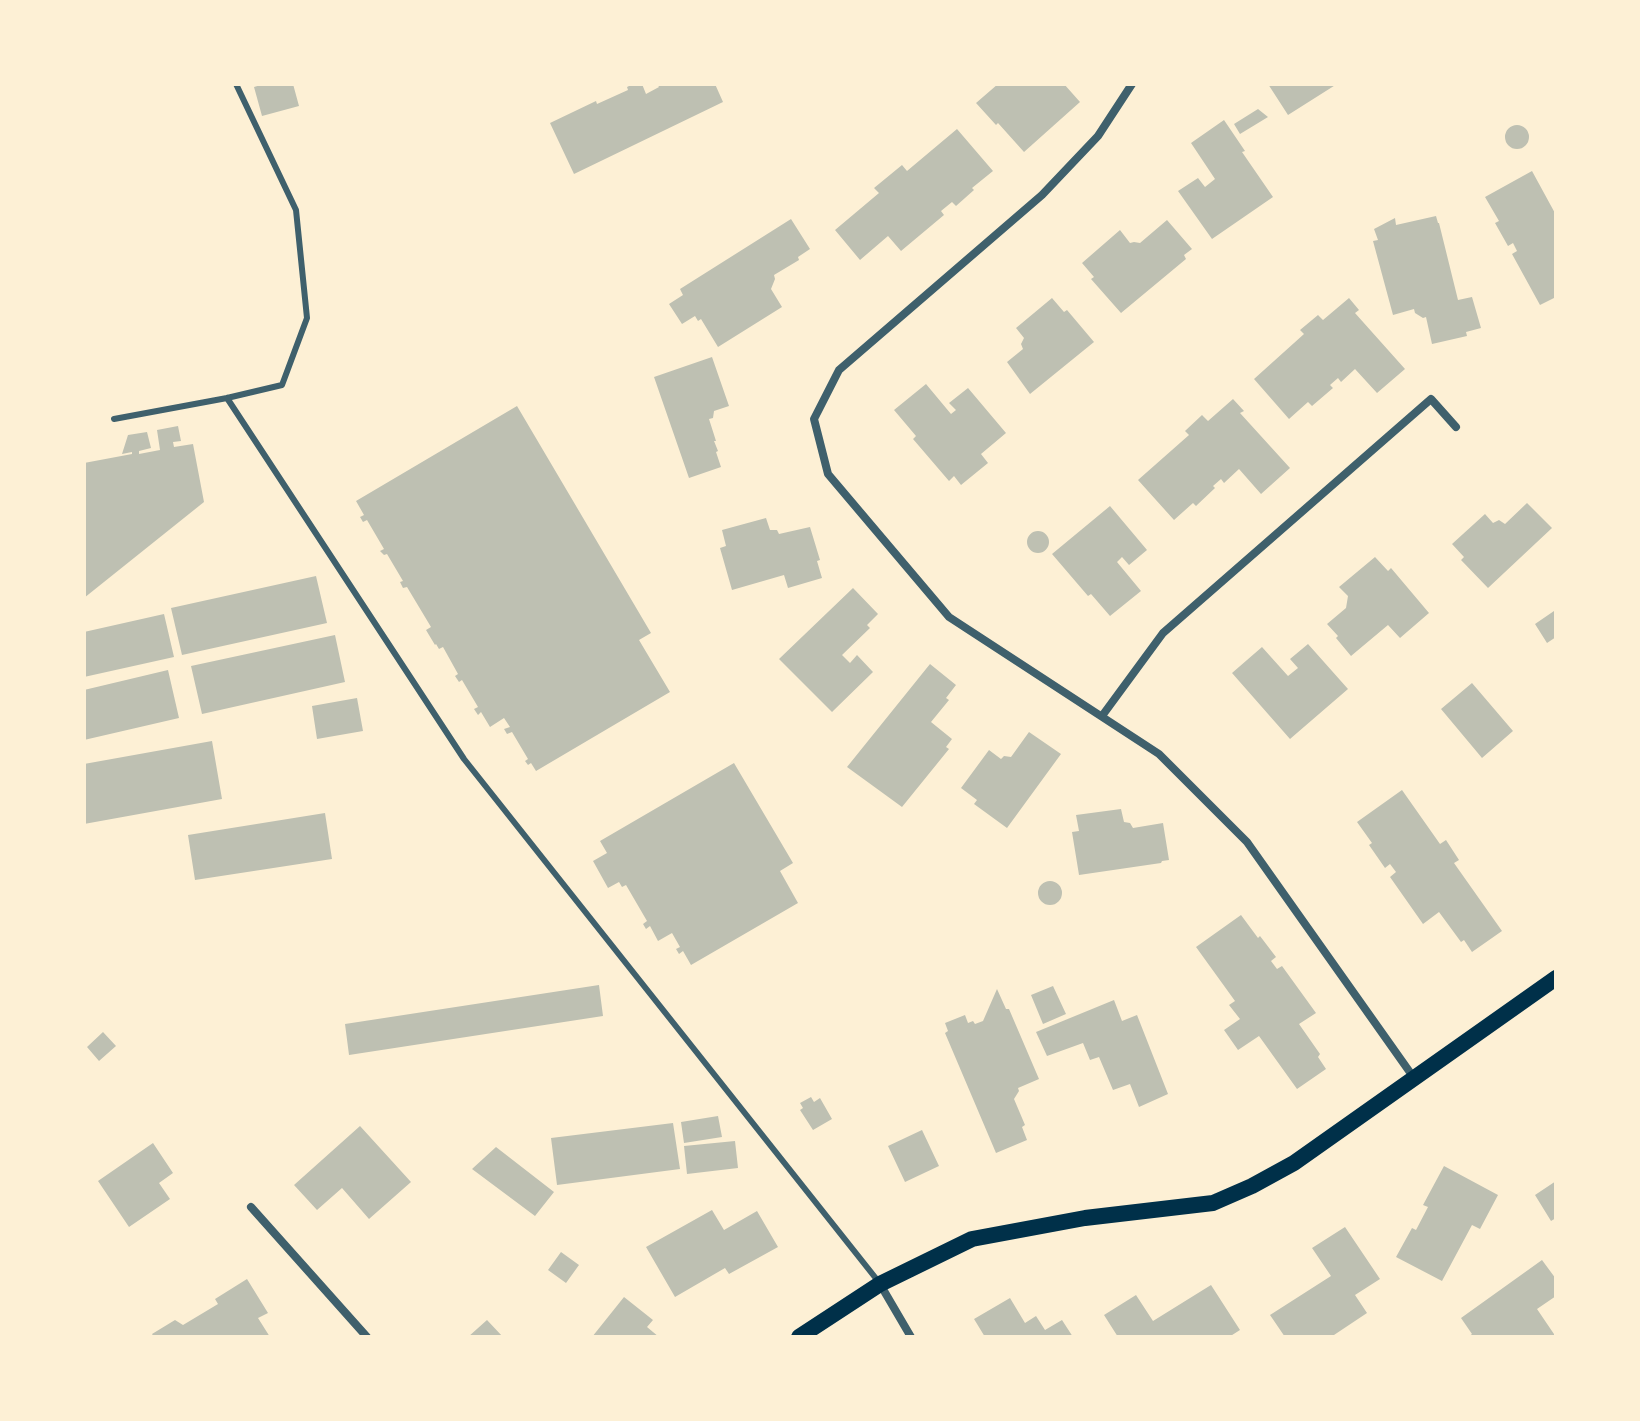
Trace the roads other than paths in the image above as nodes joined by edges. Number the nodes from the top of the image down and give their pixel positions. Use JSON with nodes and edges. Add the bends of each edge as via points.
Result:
{"nodes":[{"id":1,"x":236,"y":84,"type":"edge"},
{"id":2,"x":1132,"y":84,"type":"edge"},
{"id":3,"x":227,"y":398,"type":"junction"},
{"id":4,"x":114,"y":419,"type":"dead end"},
{"id":5,"x":1456,"y":427,"type":"dead end"},
{"id":6,"x":1102,"y":716,"type":"junction"},
{"id":7,"x":1556,"y":978,"type":"edge"},
{"id":8,"x":1414,"y":1078,"type":"junction"},
{"id":9,"x":251,"y":1207,"type":"dead end"},
{"id":10,"x":880,"y":1284,"type":"junction"},
{"id":11,"x":367,"y":1337,"type":"edge"},
{"id":12,"x":799,"y":1337,"type":"edge"},
{"id":13,"x":911,"y":1337,"type":"edge"}],
"edges":[{"from":1,"to":3,"type":"lane","via":[[296,210],[307,318],[282,385]]},
{"from":2,"to":6,"type":"street","via":[[1098,136],[1042,195],[839,370],[814,419],[828,474],[949,617]]},
{"from":3,"to":4,"type":"lane"},
{"from":3,"to":10,"type":"lane","via":[[464,759]]},
{"from":5,"to":6,"type":"street","via":[[1431,399],[1163,633]]},
{"from":6,"to":8,"type":"street","via":[[1159,754],[1247,842]]},
{"from":7,"to":8,"type":"main road"},
{"from":8,"to":10,"type":"main road","via":[[1294,1163],[1213,1203],[1085,1218],[972,1239]]},
{"from":9,"to":11,"type":"street"},
{"from":10,"to":12,"type":"main road"},
{"from":10,"to":13,"type":"street"}]}
